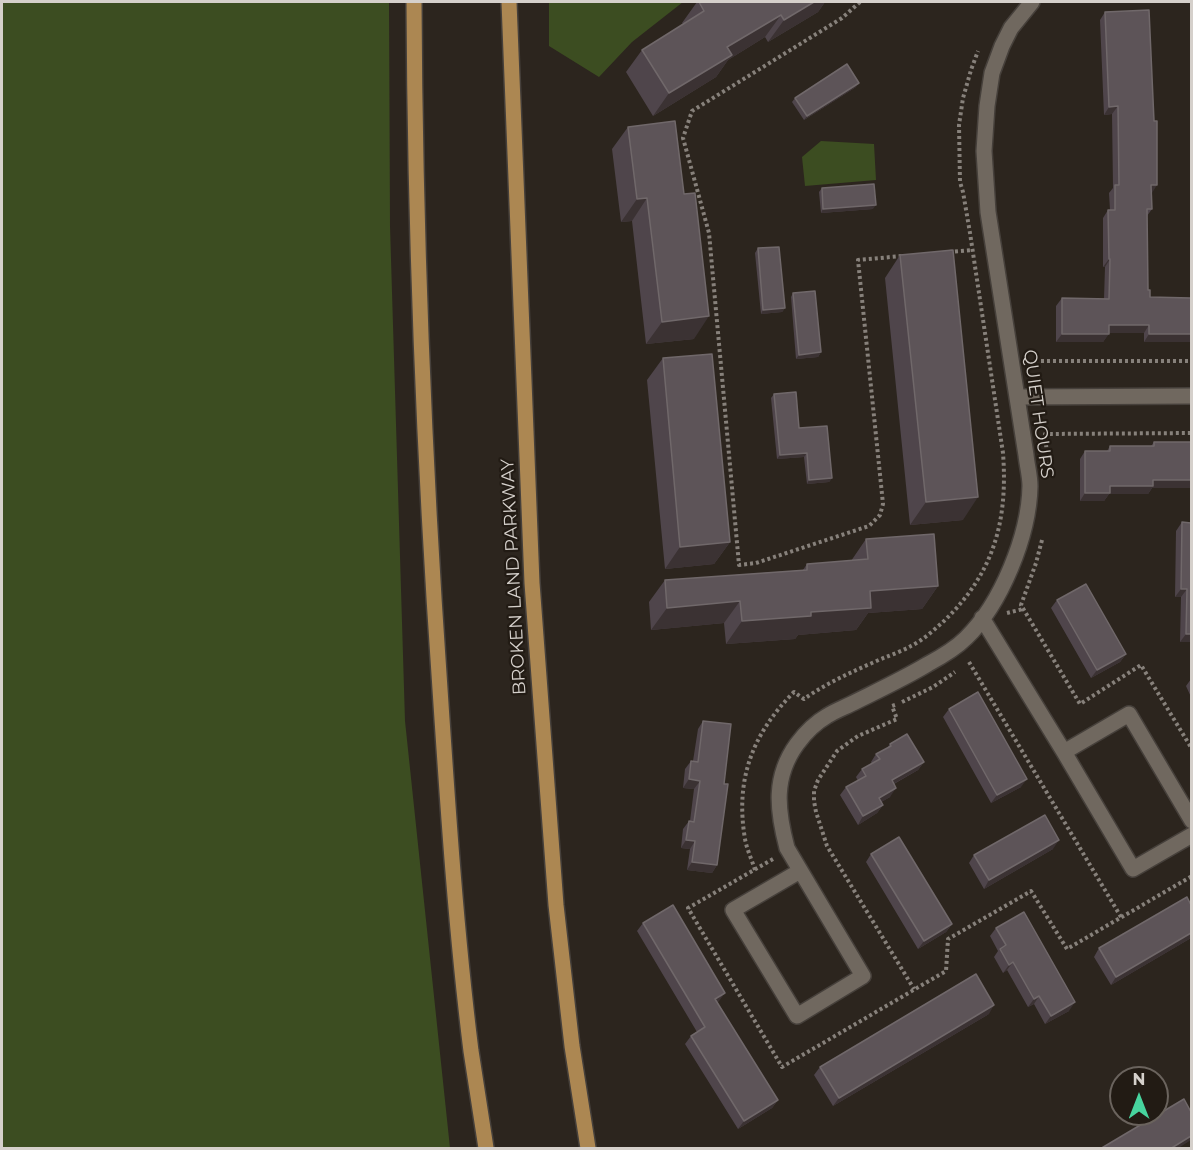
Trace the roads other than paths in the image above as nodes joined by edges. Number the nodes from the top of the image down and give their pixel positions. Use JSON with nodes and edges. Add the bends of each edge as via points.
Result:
{"nodes":[{"id":1,"x":414,"y":2,"type":"edge"},
{"id":2,"x":509,"y":2,"type":"edge"},
{"id":3,"x":1032,"y":2,"type":"edge"},
{"id":4,"x":1191,"y":396,"type":"edge"},
{"id":5,"x":1018,"y":397,"type":"junction"},
{"id":6,"x":982,"y":618,"type":"junction"},
{"id":7,"x":1064,"y":752,"type":"junction"},
{"id":8,"x":1191,"y":821,"type":"edge"},
{"id":9,"x":1191,"y":835,"type":"edge"},
{"id":10,"x":800,"y":871,"type":"junction"},
{"id":11,"x":486,"y":1149,"type":"edge"},
{"id":12,"x":588,"y":1149,"type":"edge"}],
"edges":[{"from":1,"to":11,"type":"main road","via":[[432,578],[457,911]]},
{"from":2,"to":12,"type":"main road","name":"BROKEN LAND PARKWAY","via":[[534,606],[556,905]]},
{"from":3,"to":5,"type":"street","name":"QUIET HOURS","via":[[1011,28],[992,73],[984,151],[988,212]]},
{"from":4,"to":5,"type":"street"},
{"from":5,"to":6,"type":"street","name":"QUIET HOURS","via":[[1030,486],[1026,513],[1012,568]]},
{"from":6,"to":7,"type":"street"},
{"from":6,"to":10,"type":"street","name":"QUIET HOURS","via":[[965,639],[944,655],[826,716],[788,756],[778,801],[787,848]]},
{"from":7,"to":8,"type":"street","via":[[1129,714]]},
{"from":7,"to":9,"type":"street","via":[[1133,869]]},
{"from":10,"to":10,"type":"street","name":"QUIET HOURS","via":[[863,976],[797,1016],[733,910]]}]}
